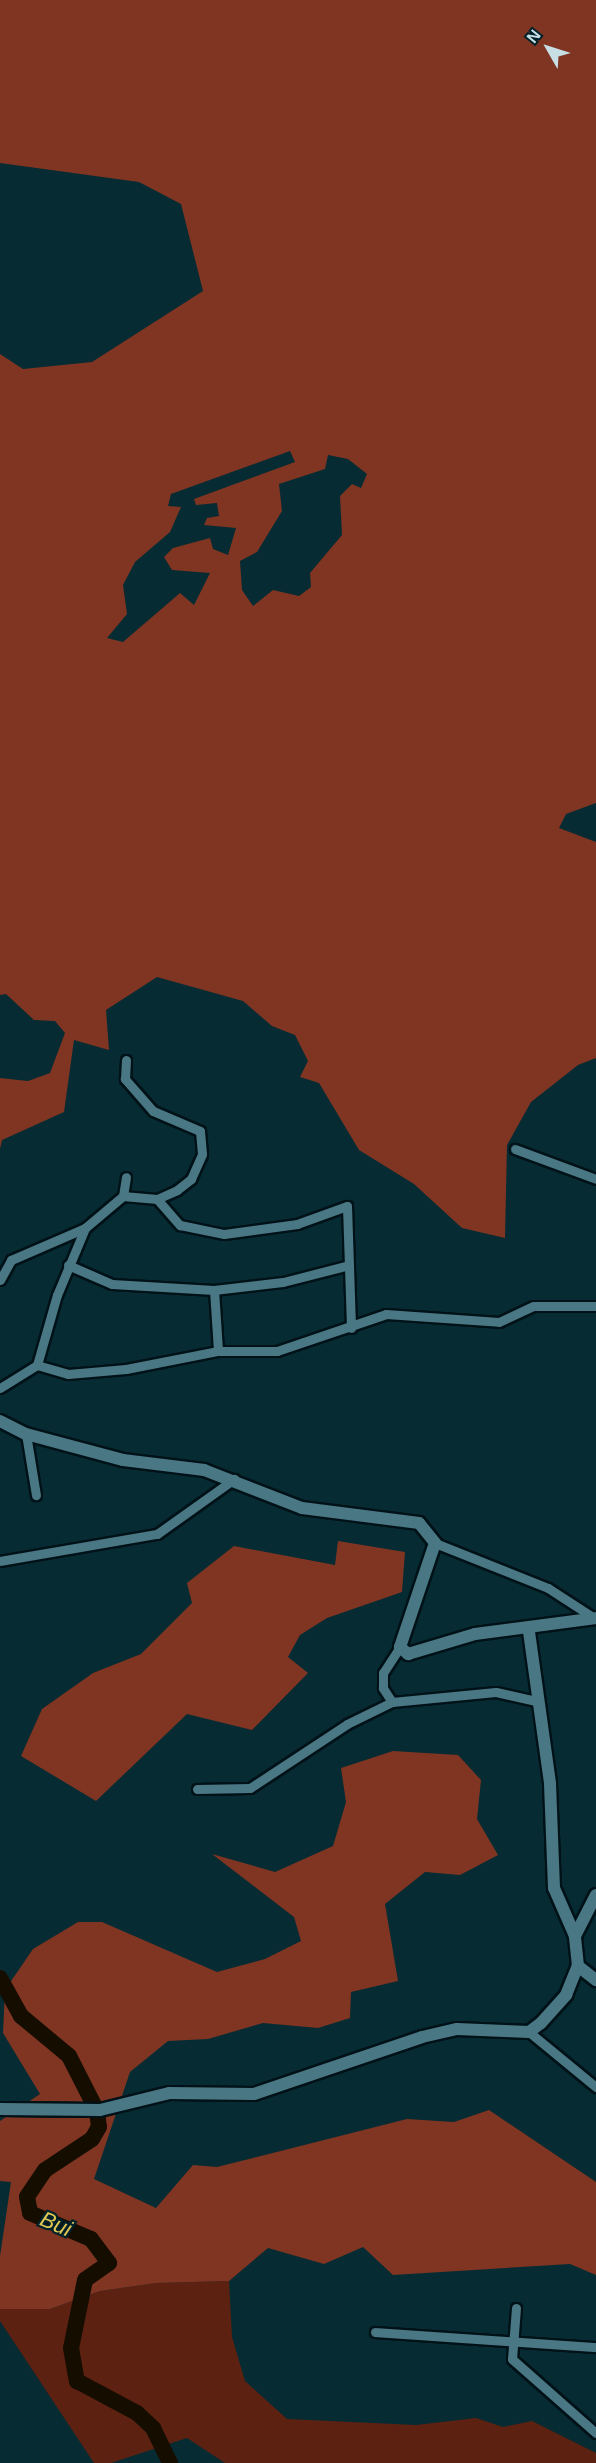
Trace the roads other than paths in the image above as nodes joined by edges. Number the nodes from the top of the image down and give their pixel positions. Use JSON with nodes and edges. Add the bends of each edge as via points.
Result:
{"nodes":[{"id":1,"x":126,"y":1060,"type":"dead end"},
{"id":2,"x":515,"y":1149,"type":"dead end"},
{"id":3,"x":126,"y":1177,"type":"dead end"},
{"id":4,"x":596,"y":1179,"type":"edge"},
{"id":5,"x":123,"y":1196,"type":"junction"},
{"id":6,"x":158,"y":1199,"type":"junction"},
{"id":7,"x":85,"y":1228,"type":"junction"},
{"id":8,"x":68,"y":1265,"type":"junction"},
{"id":9,"x":346,"y":1266,"type":"junction"},
{"id":10,"x":0,"y":1280,"type":"edge"},
{"id":11,"x":214,"y":1290,"type":"junction"},
{"id":12,"x":596,"y":1306,"type":"edge"},
{"id":13,"x":351,"y":1328,"type":"junction"},
{"id":14,"x":218,"y":1351,"type":"junction"},
{"id":15,"x":37,"y":1365,"type":"junction"},
{"id":16,"x":0,"y":1388,"type":"edge"},
{"id":17,"x":0,"y":1421,"type":"edge"},
{"id":18,"x":26,"y":1434,"type":"junction"},
{"id":19,"x":234,"y":1479,"type":"junction"},
{"id":20,"x":36,"y":1495,"type":"dead end"},
{"id":21,"x":435,"y":1543,"type":"junction"},
{"id":22,"x":0,"y":1561,"type":"edge"},
{"id":23,"x":594,"y":1617,"type":"edge"},
{"id":24,"x":530,"y":1631,"type":"junction"},
{"id":25,"x":400,"y":1647,"type":"junction"},
{"id":26,"x":536,"y":1701,"type":"junction"},
{"id":27,"x":392,"y":1702,"type":"junction"},
{"id":28,"x":197,"y":1789,"type":"dead end"},
{"id":29,"x":596,"y":1895,"type":"edge"},
{"id":30,"x":575,"y":1936,"type":"junction"},
{"id":31,"x":579,"y":1966,"type":"junction"},
{"id":32,"x":596,"y":1980,"type":"edge"},
{"id":33,"x":529,"y":2031,"type":"junction"},
{"id":34,"x":596,"y":2087,"type":"edge"},
{"id":35,"x":0,"y":2109,"type":"edge"},
{"id":36,"x":516,"y":2308,"type":"dead end"},
{"id":37,"x":375,"y":2332,"type":"dead end"},
{"id":38,"x":515,"y":2340,"type":"junction"},
{"id":39,"x":596,"y":2346,"type":"edge"},
{"id":40,"x":596,"y":2433,"type":"edge"}],
"edges":[{"from":1,"to":6,"type":"street","via":[[125,1079],[153,1111],[200,1131],[202,1139],[202,1158],[191,1179]]},
{"from":2,"to":4,"type":"street"},
{"from":3,"to":5,"type":"street"},
{"from":5,"to":6,"type":"street"},
{"from":5,"to":7,"type":"street"},
{"from":6,"to":9,"type":"street","via":[[180,1225],[224,1234],[297,1224],[347,1206]]},
{"from":7,"to":8,"type":"street"},
{"from":7,"to":10,"type":"street","via":[[11,1260]]},
{"from":8,"to":11,"type":"street","via":[[112,1284]]},
{"from":8,"to":15,"type":"street"},
{"from":9,"to":11,"type":"street","via":[[283,1282]]},
{"from":9,"to":13,"type":"street"},
{"from":11,"to":14,"type":"street"},
{"from":12,"to":13,"type":"street","via":[[534,1306],[499,1322],[386,1314]]},
{"from":13,"to":14,"type":"street","via":[[277,1351]]},
{"from":14,"to":15,"type":"street","via":[[68,1374]]},
{"from":15,"to":16,"type":"street"},
{"from":17,"to":18,"type":"street"},
{"from":18,"to":19,"type":"street","via":[[123,1460],[204,1470]]},
{"from":18,"to":20,"type":"street"},
{"from":19,"to":21,"type":"street","via":[[302,1508],[419,1524]]},
{"from":19,"to":22,"type":"street","via":[[157,1534]]},
{"from":21,"to":23,"type":"street","via":[[548,1588]]},
{"from":21,"to":25,"type":"street"},
{"from":23,"to":24,"type":"street"},
{"from":24,"to":25,"type":"street","via":[[475,1634],[408,1654]]},
{"from":24,"to":26,"type":"street"},
{"from":25,"to":27,"type":"street","via":[[383,1673],[383,1689]]},
{"from":26,"to":27,"type":"street","via":[[496,1692]]},
{"from":26,"to":30,"type":"street","via":[[550,1783],[554,1888]]},
{"from":27,"to":28,"type":"street","via":[[347,1724],[250,1788]]},
{"from":29,"to":30,"type":"street"},
{"from":30,"to":31,"type":"street"},
{"from":31,"to":32,"type":"street"},
{"from":31,"to":33,"type":"street","via":[[566,1995]]},
{"from":33,"to":34,"type":"street"},
{"from":33,"to":35,"type":"street","via":[[457,2029],[275,2090],[169,2093],[100,2110]]},
{"from":36,"to":38,"type":"street"},
{"from":37,"to":38,"type":"street","via":[[469,2342]]},
{"from":38,"to":39,"type":"street"},
{"from":38,"to":40,"type":"street","via":[[512,2360],[519,2370],[572,2407]]}]}
